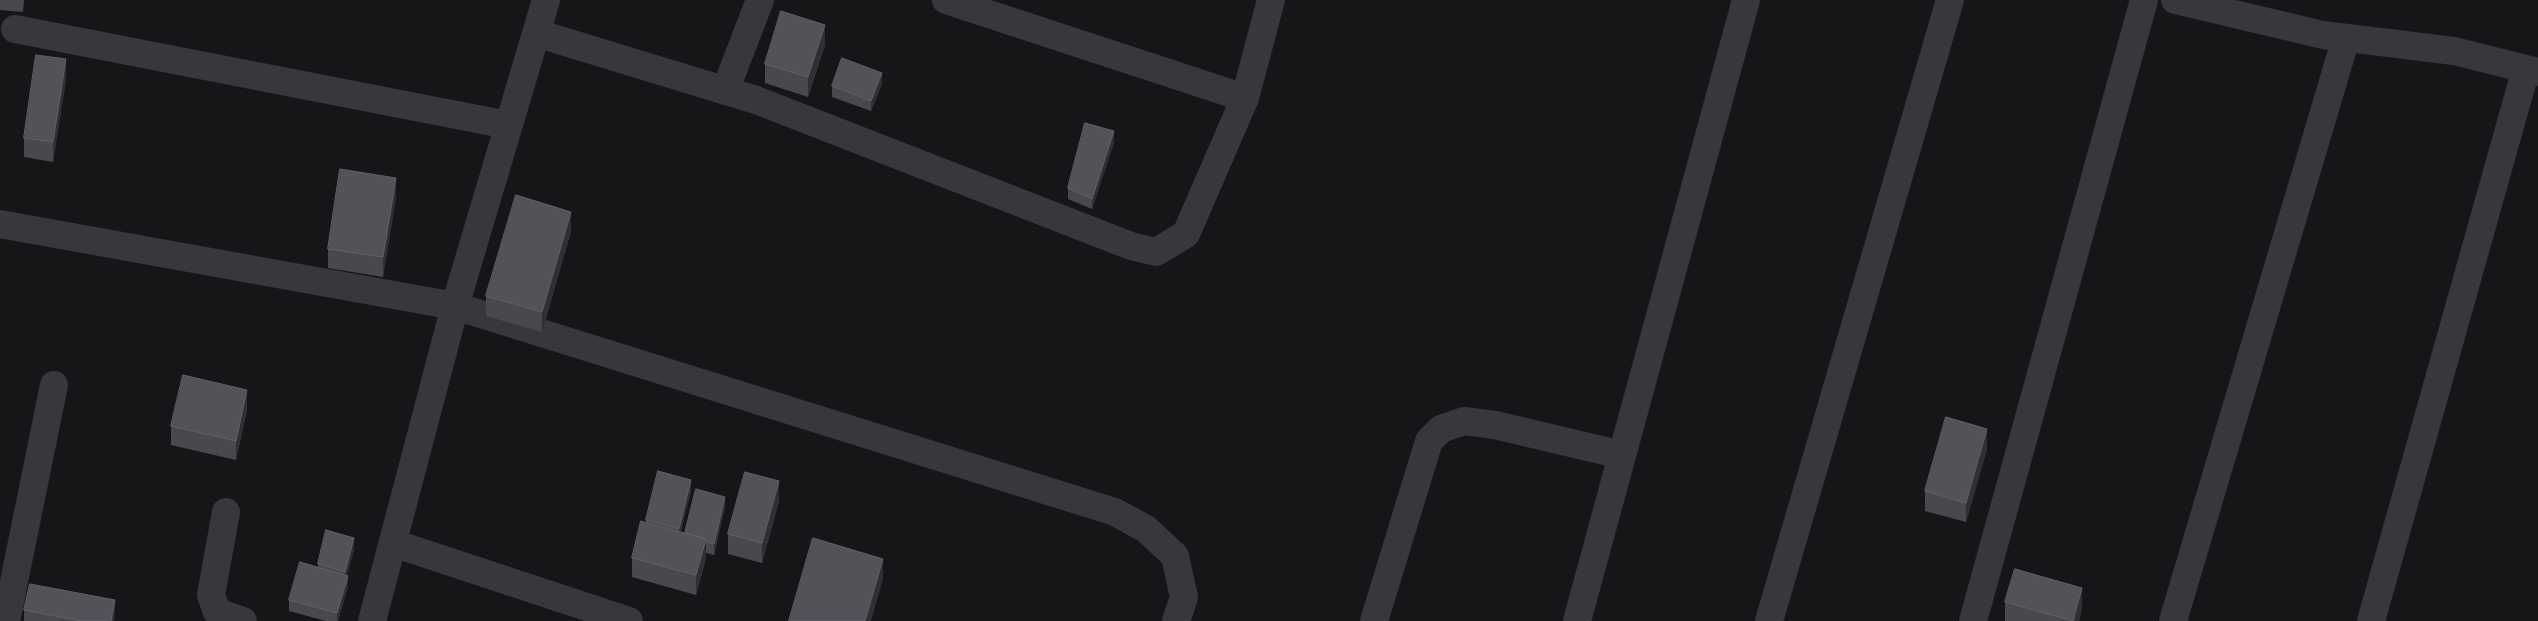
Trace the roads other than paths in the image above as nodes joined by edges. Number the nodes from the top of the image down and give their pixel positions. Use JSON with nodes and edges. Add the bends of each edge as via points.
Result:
{"nodes":[{"id":1,"x":546,"y":0,"type":"edge"},
{"id":2,"x":760,"y":0,"type":"edge"},
{"id":3,"x":946,"y":0,"type":"edge"},
{"id":4,"x":1271,"y":0,"type":"edge"},
{"id":5,"x":1746,"y":0,"type":"edge"},
{"id":6,"x":1950,"y":0,"type":"edge"},
{"id":7,"x":2144,"y":0,"type":"edge"},
{"id":8,"x":2175,"y":0,"type":"edge"},
{"id":9,"x":15,"y":29,"type":"dead end"},
{"id":10,"x":536,"y":33,"type":"junction"},
{"id":11,"x":2346,"y":38,"type":"junction"},
{"id":12,"x":2532,"y":70,"type":"edge"},
{"id":13,"x":725,"y":91,"type":"junction"},
{"id":14,"x":1244,"y":98,"type":"junction"},
{"id":15,"x":508,"y":124,"type":"junction"},
{"id":16,"x":0,"y":224,"type":"edge"},
{"id":17,"x":455,"y":306,"type":"junction"},
{"id":18,"x":54,"y":385,"type":"dead end"},
{"id":19,"x":1622,"y":454,"type":"junction"},
{"id":20,"x":226,"y":512,"type":"dead end"},
{"id":21,"x":393,"y":542,"type":"junction"},
{"id":22,"x":6,"y":621,"type":"edge"},
{"id":23,"x":243,"y":621,"type":"edge"},
{"id":24,"x":372,"y":621,"type":"edge"},
{"id":25,"x":629,"y":621,"type":"edge"},
{"id":26,"x":1176,"y":621,"type":"edge"},
{"id":27,"x":1374,"y":621,"type":"edge"},
{"id":28,"x":1577,"y":621,"type":"edge"},
{"id":29,"x":1768,"y":621,"type":"edge"},
{"id":30,"x":1973,"y":621,"type":"edge"},
{"id":31,"x":2173,"y":621,"type":"edge"},
{"id":32,"x":2371,"y":621,"type":"edge"}],
"edges":[{"from":1,"to":10,"type":"street"},
{"from":2,"to":13,"type":"street"},
{"from":3,"to":14,"type":"street"},
{"from":4,"to":14,"type":"street"},
{"from":5,"to":19,"type":"street"},
{"from":6,"to":29,"type":"street"},
{"from":7,"to":30,"type":"street"},
{"from":8,"to":11,"type":"street"},
{"from":9,"to":15,"type":"street"},
{"from":10,"to":13,"type":"street"},
{"from":10,"to":15,"type":"street"},
{"from":11,"to":12,"type":"street","via":[[2454,51]]},
{"from":11,"to":31,"type":"street"},
{"from":12,"to":32,"type":"street"},
{"from":13,"to":14,"type":"street","via":[[756,100],[1132,246],[1156,252],[1186,234]]},
{"from":15,"to":17,"type":"street"},
{"from":16,"to":17,"type":"street"},
{"from":17,"to":21,"type":"street"},
{"from":17,"to":26,"type":"street","via":[[1115,512],[1146,529],[1175,556],[1184,597]]},
{"from":18,"to":22,"type":"street"},
{"from":19,"to":27,"type":"street","via":[[1495,425],[1464,421],[1441,428],[1429,441]]},
{"from":19,"to":28,"type":"street"},
{"from":20,"to":23,"type":"street","via":[[211,595],[217,612]]},
{"from":21,"to":24,"type":"street"},
{"from":21,"to":25,"type":"street"}]}
